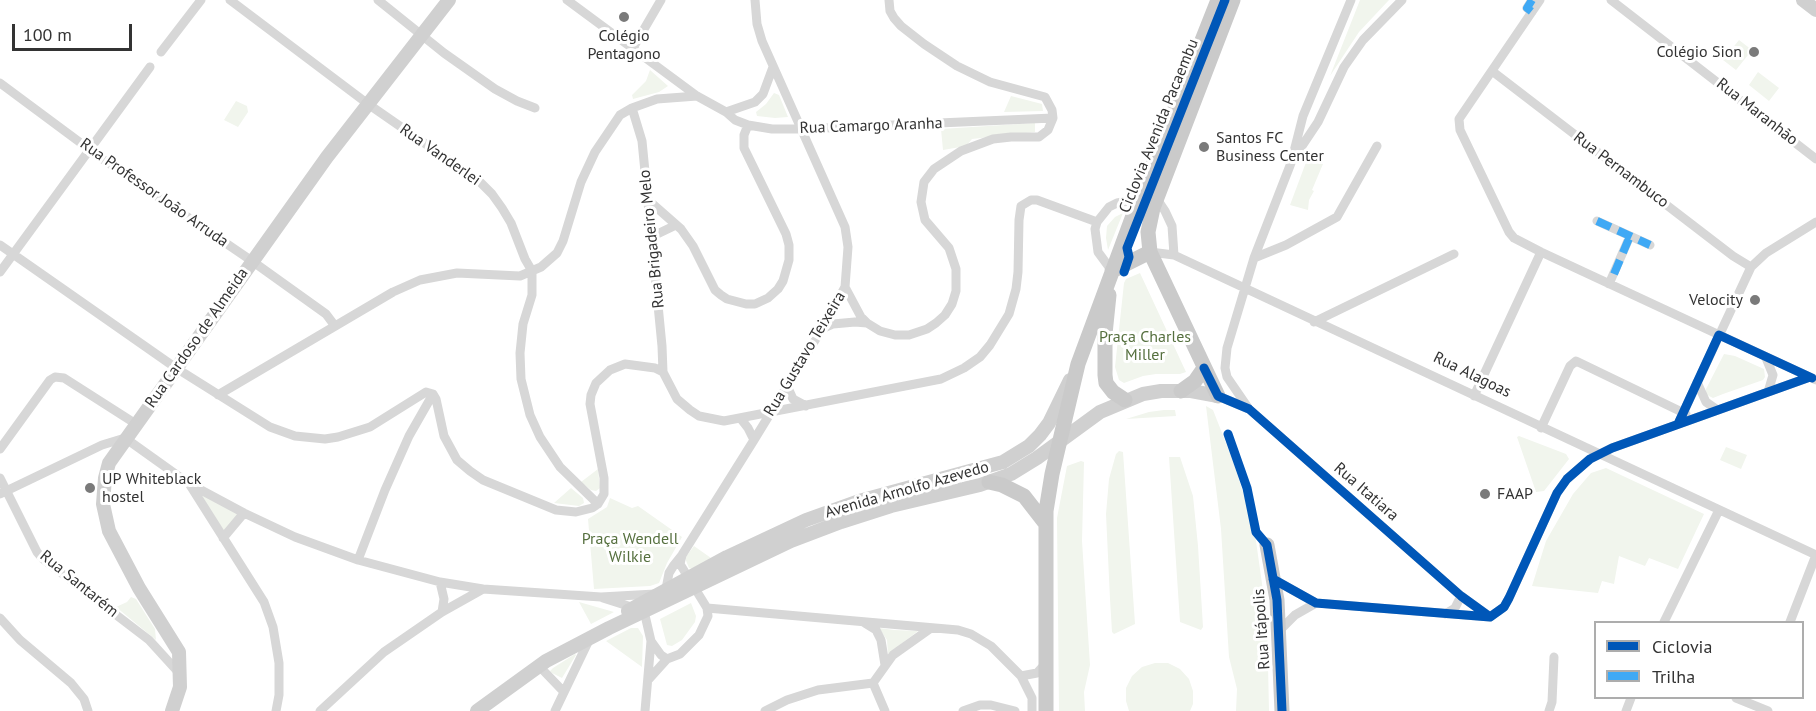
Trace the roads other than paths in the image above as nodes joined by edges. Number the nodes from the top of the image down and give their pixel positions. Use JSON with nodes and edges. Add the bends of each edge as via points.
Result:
{"nodes":[{"id":1,"x":201,"y":0,"type":"edge"},
{"id":2,"x":230,"y":0,"type":"edge"},
{"id":3,"x":378,"y":0,"type":"edge"},
{"id":4,"x":449,"y":0,"type":"edge"},
{"id":5,"x":567,"y":0,"type":"edge"},
{"id":6,"x":661,"y":0,"type":"edge"},
{"id":7,"x":755,"y":0,"type":"edge"},
{"id":8,"x":889,"y":0,"type":"edge"},
{"id":9,"x":1218,"y":0,"type":"edge"},
{"id":10,"x":1233,"y":0,"type":"edge"},
{"id":11,"x":1351,"y":0,"type":"edge"},
{"id":12,"x":1402,"y":0,"type":"edge"},
{"id":13,"x":1532,"y":0,"type":"edge"},
{"id":14,"x":1540,"y":0,"type":"edge"},
{"id":15,"x":1611,"y":0,"type":"edge"},
{"id":16,"x":1803,"y":0,"type":"edge"},
{"id":17,"x":1816,"y":10,"type":"edge"},
{"id":18,"x":1532,"y":12,"type":"junction"},
{"id":19,"x":423,"y":35,"type":"junction"},
{"id":20,"x":633,"y":48,"type":"junction"},
{"id":21,"x":161,"y":52,"type":"dead end"},
{"id":22,"x":150,"y":67,"type":"dead end"},
{"id":23,"x":773,"y":67,"type":"junction"},
{"id":24,"x":1492,"y":71,"type":"junction"},
{"id":25,"x":0,"y":83,"type":"edge"},
{"id":26,"x":697,"y":96,"type":"junction"},
{"id":27,"x":368,"y":104,"type":"junction"},
{"id":28,"x":535,"y":108,"type":"dead end"},
{"id":29,"x":632,"y":108,"type":"junction"},
{"id":30,"x":726,"y":112,"type":"junction"},
{"id":31,"x":1053,"y":118,"type":"junction"},
{"id":32,"x":748,"y":125,"type":"junction"},
{"id":33,"x":802,"y":129,"type":"junction"},
{"id":34,"x":1377,"y":146,"type":"dead end"},
{"id":35,"x":90,"y":150,"type":"junction"},
{"id":36,"x":1816,"y":159,"type":"edge"},
{"id":37,"x":1291,"y":163,"type":"junction"},
{"id":38,"x":1157,"y":199,"type":"junction"},
{"id":39,"x":648,"y":200,"type":"junction"},
{"id":40,"x":1138,"y":202,"type":"junction"},
{"id":41,"x":1597,"y":220,"type":"dead end"},
{"id":42,"x":1097,"y":222,"type":"junction"},
{"id":43,"x":1816,"y":222,"type":"edge"},
{"id":44,"x":676,"y":225,"type":"junction"},
{"id":45,"x":1630,"y":236,"type":"junction"},
{"id":46,"x":651,"y":237,"type":"junction"},
{"id":47,"x":0,"y":245,"type":"edge"},
{"id":48,"x":1650,"y":245,"type":"dead end"},
{"id":49,"x":1150,"y":252,"type":"junction"},
{"id":50,"x":1541,"y":252,"type":"junction"},
{"id":51,"x":13,"y":254,"type":"junction"},
{"id":52,"x":1454,"y":254,"type":"dead end"},
{"id":53,"x":1174,"y":255,"type":"junction"},
{"id":54,"x":1254,"y":258,"type":"junction"},
{"id":55,"x":252,"y":261,"type":"junction"},
{"id":56,"x":1751,"y":267,"type":"junction"},
{"id":57,"x":532,"y":271,"type":"junction"},
{"id":58,"x":1112,"y":272,"type":"junction"},
{"id":59,"x":0,"y":273,"type":"edge"},
{"id":60,"x":1609,"y":284,"type":"junction"},
{"id":61,"x":845,"y":287,"type":"junction"},
{"id":62,"x":1244,"y":288,"type":"junction"},
{"id":63,"x":1314,"y":322,"type":"junction"},
{"id":64,"x":867,"y":323,"type":"junction"},
{"id":65,"x":335,"y":326,"type":"junction"},
{"id":66,"x":822,"y":329,"type":"junction"},
{"id":67,"x":1719,"y":335,"type":"junction"},
{"id":68,"x":1766,"y":357,"type":"junction"},
{"id":69,"x":1078,"y":364,"type":"junction"},
{"id":70,"x":176,"y":368,"type":"junction"},
{"id":71,"x":1204,"y":368,"type":"junction"},
{"id":72,"x":663,"y":372,"type":"junction"},
{"id":73,"x":1813,"y":379,"type":"edge"},
{"id":74,"x":1697,"y":382,"type":"junction"},
{"id":75,"x":787,"y":386,"type":"junction"},
{"id":76,"x":1181,"y":391,"type":"junction"},
{"id":77,"x":1768,"y":392,"type":"junction"},
{"id":78,"x":433,"y":394,"type":"junction"},
{"id":79,"x":218,"y":395,"type":"junction"},
{"id":80,"x":1218,"y":396,"type":"junction"},
{"id":81,"x":1474,"y":396,"type":"junction"},
{"id":82,"x":1125,"y":400,"type":"junction"},
{"id":83,"x":806,"y":406,"type":"junction"},
{"id":84,"x":1249,"y":409,"type":"junction"},
{"id":85,"x":1716,"y":409,"type":"junction"},
{"id":86,"x":1683,"y":412,"type":"junction"},
{"id":87,"x":770,"y":414,"type":"junction"},
{"id":88,"x":741,"y":419,"type":"junction"},
{"id":89,"x":1692,"y":419,"type":"junction"},
{"id":90,"x":136,"y":424,"type":"junction"},
{"id":91,"x":1678,"y":424,"type":"junction"},
{"id":92,"x":1541,"y":428,"type":"junction"},
{"id":93,"x":125,"y":438,"type":"junction"},
{"id":94,"x":754,"y":441,"type":"junction"},
{"id":95,"x":1060,"y":441,"type":"junction"},
{"id":96,"x":0,"y":449,"type":"edge"},
{"id":97,"x":1599,"y":454,"type":"junction"},
{"id":98,"x":0,"y":478,"type":"edge"},
{"id":99,"x":989,"y":482,"type":"junction"},
{"id":100,"x":188,"y":483,"type":"junction"},
{"id":101,"x":3,"y":493,"type":"edge"},
{"id":102,"x":598,"y":504,"type":"junction"},
{"id":103,"x":1719,"y":510,"type":"junction"},
{"id":104,"x":244,"y":513,"type":"junction"},
{"id":105,"x":1045,"y":523,"type":"junction"},
{"id":106,"x":223,"y":538,"type":"junction"},
{"id":107,"x":1268,"y":545,"type":"dead end"},
{"id":108,"x":682,"y":555,"type":"junction"},
{"id":109,"x":1816,"y":555,"type":"edge"},
{"id":110,"x":358,"y":560,"type":"junction"},
{"id":111,"x":1273,"y":579,"type":"junction"},
{"id":112,"x":440,"y":582,"type":"junction"},
{"id":113,"x":691,"y":583,"type":"junction"},
{"id":114,"x":483,"y":589,"type":"junction"},
{"id":115,"x":661,"y":591,"type":"junction"},
{"id":116,"x":1461,"y":596,"type":"junction"},
{"id":117,"x":601,"y":597,"type":"junction"},
{"id":118,"x":1310,"y":603,"type":"junction"},
{"id":119,"x":707,"y":608,"type":"junction"},
{"id":120,"x":639,"y":609,"type":"junction"},
{"id":121,"x":442,"y":612,"type":"junction"},
{"id":122,"x":1445,"y":614,"type":"junction"},
{"id":123,"x":1490,"y":617,"type":"junction"},
{"id":124,"x":0,"y":618,"type":"edge"},
{"id":125,"x":861,"y":621,"type":"junction"},
{"id":126,"x":1665,"y":621,"type":"edge"},
{"id":127,"x":1790,"y":621,"type":"edge"},
{"id":128,"x":931,"y":628,"type":"junction"},
{"id":129,"x":1278,"y":632,"type":"junction"},
{"id":130,"x":590,"y":638,"type":"junction"},
{"id":131,"x":651,"y":641,"type":"junction"},
{"id":132,"x":1554,"y":657,"type":"dead end"},
{"id":133,"x":667,"y":659,"type":"junction"},
{"id":134,"x":1046,"y":663,"type":"junction"},
{"id":135,"x":885,"y":664,"type":"junction"},
{"id":136,"x":539,"y":666,"type":"junction"},
{"id":137,"x":180,"y":674,"type":"junction"},
{"id":138,"x":1021,"y":676,"type":"junction"},
{"id":139,"x":648,"y":681,"type":"junction"},
{"id":140,"x":873,"y":683,"type":"junction"},
{"id":141,"x":563,"y":691,"type":"junction"},
{"id":142,"x":1739,"y":699,"type":"edge"},
{"id":143,"x":1762,"y":707,"type":"edge"},
{"id":144,"x":88,"y":711,"type":"edge"},
{"id":145,"x":172,"y":711,"type":"edge"},
{"id":146,"x":276,"y":711,"type":"edge"},
{"id":147,"x":320,"y":711,"type":"edge"},
{"id":148,"x":477,"y":711,"type":"edge"},
{"id":149,"x":555,"y":711,"type":"edge"},
{"id":150,"x":645,"y":711,"type":"edge"},
{"id":151,"x":765,"y":711,"type":"edge"},
{"id":152,"x":885,"y":711,"type":"edge"},
{"id":153,"x":963,"y":711,"type":"edge"},
{"id":154,"x":1015,"y":711,"type":"edge"},
{"id":155,"x":1032,"y":711,"type":"edge"},
{"id":156,"x":1046,"y":711,"type":"edge"},
{"id":157,"x":1282,"y":711,"type":"edge"},
{"id":158,"x":1550,"y":711,"type":"edge"}],
"edges":[{"from":1,"to":21,"type":"street"},
{"from":2,"to":27,"type":"street","name":"Rua Vanderlei"},
{"from":3,"to":19,"type":"street"},
{"from":4,"to":19,"type":"main road","name":"Rua Cardoso de Almeida"},
{"from":5,"to":20,"type":"street","name":"Rua Camargo Aranha"},
{"from":6,"to":20,"type":"street"},
{"from":7,"to":23,"type":"street","name":"Rua Gustavo Teixeira","via":[[760,33]]},
{"from":8,"to":31,"type":"street","via":[[894,18],[924,44],[990,82],[1045,98]]},
{"from":9,"to":40,"type":"main road"},
{"from":10,"to":38,"type":"main road"},
{"from":11,"to":37,"type":"street","via":[[1303,116]]},
{"from":12,"to":37,"type":"street","via":[[1344,67],[1318,122]]},
{"from":13,"to":18,"type":"street","via":[[1527,8]]},
{"from":14,"to":18,"type":"street"},
{"from":15,"to":36,"type":"street","name":"Rua Maranhão"},
{"from":16,"to":17,"type":"main road"},
{"from":18,"to":24,"type":"street"},
{"from":19,"to":27,"type":"main road","name":"Rua Cardoso de Almeida"},
{"from":19,"to":28,"type":"street","via":[[495,89]]},
{"from":20,"to":26,"type":"street","name":"Rua Camargo Aranha"},
{"from":22,"to":35,"type":"street"},
{"from":23,"to":30,"type":"street","via":[[763,94],[755,102]]},
{"from":23,"to":33,"type":"street","name":"Rua Gustavo Teixeira"},
{"from":24,"to":50,"type":"street","via":[[1461,113],[1459,124],[1509,232]]},
{"from":24,"to":56,"type":"street","name":"Rua Pernambuco"},
{"from":25,"to":35,"type":"street","name":"Rua Professor João Arruda"},
{"from":26,"to":29,"type":"street","via":[[657,99]]},
{"from":26,"to":30,"type":"street","name":"Rua Camargo Aranha"},
{"from":27,"to":55,"type":"main road","name":"Rua Cardoso de Almeida"},
{"from":27,"to":57,"type":"street","name":"Rua Vanderlei","via":[[492,194],[511,223]]},
{"from":29,"to":39,"type":"street","name":"Rua Brigadeiro Melo","via":[[642,141]]},
{"from":29,"to":57,"type":"street","via":[[620,115],[595,152],[557,253]]},
{"from":30,"to":32,"type":"street","name":"Rua Camargo Aranha"},
{"from":31,"to":33,"type":"street","name":"Rua Camargo Aranha"},
{"from":31,"to":64,"type":"street","via":[[1048,130],[1039,136],[1011,136],[980,143],[933,169],[924,182],[921,202],[925,220],[949,248],[956,265],[952,304],[936,323],[909,335],[895,335]]},
{"from":32,"to":33,"type":"street","name":"Rua Camargo Aranha"},
{"from":32,"to":44,"type":"street","via":[[744,148],[789,245],[786,272],[778,289],[755,304],[727,299],[715,290],[693,246]]},
{"from":33,"to":61,"type":"street","name":"Rua Gustavo Teixeira","via":[[845,227]]},
{"from":34,"to":54,"type":"street","via":[[1337,217]]},
{"from":35,"to":51,"type":"street"},
{"from":35,"to":55,"type":"street","name":"Rua Professor João Arruda"},
{"from":37,"to":54,"type":"street"},
{"from":38,"to":49,"type":"main road","via":[[1149,220]]},
{"from":38,"to":53,"type":"street","via":[[1172,226]]},
{"from":39,"to":44,"type":"street"},
{"from":39,"to":46,"type":"street","name":"Rua Brigadeiro Melo"},
{"from":40,"to":42,"type":"street","via":[[1122,201],[1109,207]]},
{"from":40,"to":58,"type":"main road"},
{"from":41,"to":45,"type":"street"},
{"from":42,"to":58,"type":"street","via":[[1098,252]]},
{"from":42,"to":83,"type":"street","via":[[1037,200],[1026,202],[1019,211],[1016,289],[1009,314],[980,357],[931,382]]},
{"from":43,"to":56,"type":"street"},
{"from":44,"to":46,"type":"street"},
{"from":45,"to":48,"type":"street"},
{"from":45,"to":60,"type":"street"},
{"from":46,"to":72,"type":"street","name":"Rua Brigadeiro Melo"},
{"from":47,"to":51,"type":"street"},
{"from":49,"to":53,"type":"street","name":"Rua Alagoas"},
{"from":49,"to":58,"type":"main road"},
{"from":49,"to":71,"type":"main road"},
{"from":50,"to":60,"type":"street"},
{"from":50,"to":81,"type":"street"},
{"from":51,"to":59,"type":"street"},
{"from":51,"to":70,"type":"street"},
{"from":52,"to":63,"type":"street"},
{"from":53,"to":62,"type":"street","name":"Rua Alagoas"},
{"from":54,"to":62,"type":"street"},
{"from":55,"to":65,"type":"street","name":"Rua Professor João Arruda","via":[[326,314]]},
{"from":55,"to":70,"type":"main road","name":"Rua Cardoso de Almeida"},
{"from":56,"to":67,"type":"street"},
{"from":57,"to":65,"type":"street","via":[[511,277],[457,273],[420,280]]},
{"from":57,"to":102,"type":"street","name":"Rua Vanderlei","via":[[532,295],[520,353],[525,398],[549,452]]},
{"from":58,"to":69,"type":"main road"},
{"from":58,"to":82,"type":"main road","via":[[1104,375],[1113,392]]},
{"from":60,"to":67,"type":"street"},
{"from":61,"to":64,"type":"street"},
{"from":61,"to":66,"type":"street","name":"Rua Gustavo Teixeira"},
{"from":62,"to":63,"type":"street","name":"Rua Alagoas"},
{"from":62,"to":84,"type":"street","via":[[1225,368]]},
{"from":63,"to":81,"type":"street","name":"Rua Alagoas"},
{"from":64,"to":66,"type":"street","via":[[834,324]]},
{"from":65,"to":79,"type":"street"},
{"from":66,"to":75,"type":"street","name":"Rua Gustavo Teixeira"},
{"from":67,"to":68,"type":"street"},
{"from":67,"to":74,"type":"street"},
{"from":68,"to":73,"type":"street"},
{"from":68,"to":77,"type":"street","via":[[1773,375]]},
{"from":69,"to":95,"type":"main road"},
{"from":69,"to":113,"type":"main road","name":"Avenida Arnolfo Azevedo","via":[[1049,423],[1019,453],[981,469],[859,501],[806,520],[727,556]]},
{"from":70,"to":79,"type":"street"},
{"from":70,"to":90,"type":"main road","name":"Rua Cardoso de Almeida"},
{"from":71,"to":76,"type":"main road"},
{"from":71,"to":80,"type":"main road"},
{"from":72,"to":88,"type":"street","via":[[677,399],[699,416],[724,422]]},
{"from":72,"to":102,"type":"street","via":[[625,364],[610,370],[596,383],[590,413],[605,484]]},
{"from":73,"to":77,"type":"street"},
{"from":74,"to":85,"type":"street","via":[[1706,402]]},
{"from":74,"to":86,"type":"street"},
{"from":75,"to":83,"type":"street","via":[[793,399]]},
{"from":75,"to":87,"type":"street","name":"Rua Gustavo Teixeira"},
{"from":76,"to":80,"type":"main road"},
{"from":76,"to":82,"type":"main road","via":[[1161,391]]},
{"from":77,"to":85,"type":"street"},
{"from":78,"to":79,"type":"street","via":[[419,395],[362,430],[324,439],[270,428]]},
{"from":78,"to":102,"type":"street","via":[[444,436],[457,460],[470,471],[556,510],[586,510]]},
{"from":78,"to":110,"type":"street","via":[[409,436]]},
{"from":80,"to":84,"type":"street","name":"Rua Itatiara"},
{"from":81,"to":92,"type":"street","name":"Rua Alagoas"},
{"from":82,"to":95,"type":"main road","via":[[1100,412]]},
{"from":83,"to":87,"type":"street"},
{"from":84,"to":116,"type":"street","name":"Rua Itatiara"},
{"from":85,"to":89,"type":"street"},
{"from":86,"to":89,"type":"street"},
{"from":86,"to":91,"type":"street"},
{"from":86,"to":92,"type":"street","via":[[1576,361],[1570,366]]},
{"from":87,"to":88,"type":"street"},
{"from":87,"to":94,"type":"street","name":"Rua Gustavo Teixeira"},
{"from":88,"to":94,"type":"street","name":"Rua Gustavo Teixeira"},
{"from":89,"to":91,"type":"street"},
{"from":90,"to":93,"type":"main road","name":"Rua Cardoso de Almeida"},
{"from":90,"to":96,"type":"street","via":[[64,378],[55,377]]},
{"from":91,"to":97,"type":"street"},
{"from":92,"to":97,"type":"street","name":"Rua Alagoas"},
{"from":93,"to":100,"type":"street"},
{"from":93,"to":101,"type":"street","via":[[102,445]]},
{"from":93,"to":137,"type":"main road","name":"Rua Cardoso de Almeida","via":[[109,463],[105,478],[105,519],[124,562],[179,652]]},
{"from":94,"to":108,"type":"street","name":"Rua Gustavo Teixeira"},
{"from":95,"to":99,"type":"main road","name":"Avenida Arnolfo Azevedo","via":[[1011,474]]},
{"from":95,"to":105,"type":"main road"},
{"from":97,"to":103,"type":"street","name":"Rua Alagoas"},
{"from":97,"to":123,"type":"street","via":[[1567,479],[1557,493],[1509,598]]},
{"from":98,"to":101,"type":"street","name":"Rua Santarém"},
{"from":99,"to":105,"type":"main road","via":[[1024,496]]},
{"from":99,"to":113,"type":"main road","name":"Avenida Arnolfo Azevedo","via":[[841,522]]},
{"from":100,"to":104,"type":"street"},
{"from":100,"to":106,"type":"street"},
{"from":101,"to":137,"type":"street","name":"Rua Santarém","via":[[43,559],[149,640]]},
{"from":103,"to":109,"type":"street","name":"Rua Alagoas"},
{"from":103,"to":126,"type":"street"},
{"from":104,"to":106,"type":"street"},
{"from":104,"to":110,"type":"street"},
{"from":105,"to":134,"type":"main road"},
{"from":106,"to":146,"type":"street","via":[[264,602],[273,627],[279,663]]},
{"from":107,"to":111,"type":"main road","name":"Rua Itápolis"},
{"from":108,"to":113,"type":"street","via":[[680,564]]},
{"from":108,"to":115,"type":"street","name":"Rua Gustavo Teixeira"},
{"from":109,"to":127,"type":"street"},
{"from":110,"to":112,"type":"street"},
{"from":111,"to":118,"type":"street"},
{"from":111,"to":129,"type":"main road","name":"Rua Itápolis"},
{"from":112,"to":114,"type":"street"},
{"from":112,"to":121,"type":"street"},
{"from":113,"to":115,"type":"main road","name":"Avenida Arnolfo Azevedo"},
{"from":113,"to":119,"type":"street"},
{"from":113,"to":120,"type":"main road","name":"Avenida Arnolfo Azevedo"},
{"from":114,"to":117,"type":"street"},
{"from":114,"to":121,"type":"street"},
{"from":115,"to":117,"type":"street"},
{"from":115,"to":120,"type":"main road","name":"Avenida Arnolfo Azevedo"},
{"from":116,"to":122,"type":"street","via":[[1455,608]]},
{"from":116,"to":123,"type":"street","name":"Rua Itatiara"},
{"from":117,"to":120,"type":"street"},
{"from":118,"to":122,"type":"street"},
{"from":118,"to":129,"type":"street"},
{"from":119,"to":125,"type":"street"},
{"from":119,"to":133,"type":"street","via":[[706,624],[699,635],[680,654]]},
{"from":120,"to":130,"type":"main road"},
{"from":120,"to":131,"type":"street"},
{"from":121,"to":147,"type":"street","via":[[384,652]]},
{"from":122,"to":123,"type":"street"},
{"from":124,"to":144,"type":"street","via":[[71,683]]},
{"from":125,"to":128,"type":"street"},
{"from":125,"to":135,"type":"street","via":[[876,630]]},
{"from":128,"to":135,"type":"street"},
{"from":128,"to":138,"type":"street","via":[[958,630],[978,637]]},
{"from":129,"to":157,"type":"main road","name":"Rua Itápolis"},
{"from":130,"to":136,"type":"main road"},
{"from":130,"to":141,"type":"street"},
{"from":131,"to":133,"type":"street"},
{"from":131,"to":139,"type":"street"},
{"from":132,"to":158,"type":"street"},
{"from":133,"to":139,"type":"street"},
{"from":134,"to":138,"type":"street","via":[[1032,675]]},
{"from":134,"to":156,"type":"main road"},
{"from":135,"to":140,"type":"street"},
{"from":136,"to":141,"type":"street"},
{"from":136,"to":148,"type":"main road"},
{"from":137,"to":145,"type":"main road","name":"Rua Cardoso de Almeida"},
{"from":138,"to":155,"type":"street","via":[[1032,698]]},
{"from":139,"to":150,"type":"street"},
{"from":140,"to":151,"type":"street","via":[[818,690]]},
{"from":140,"to":152,"type":"street"},
{"from":141,"to":149,"type":"street"},
{"from":142,"to":143,"type":"street"},
{"from":153,"to":154,"type":"street","via":[[991,705]]}]}
